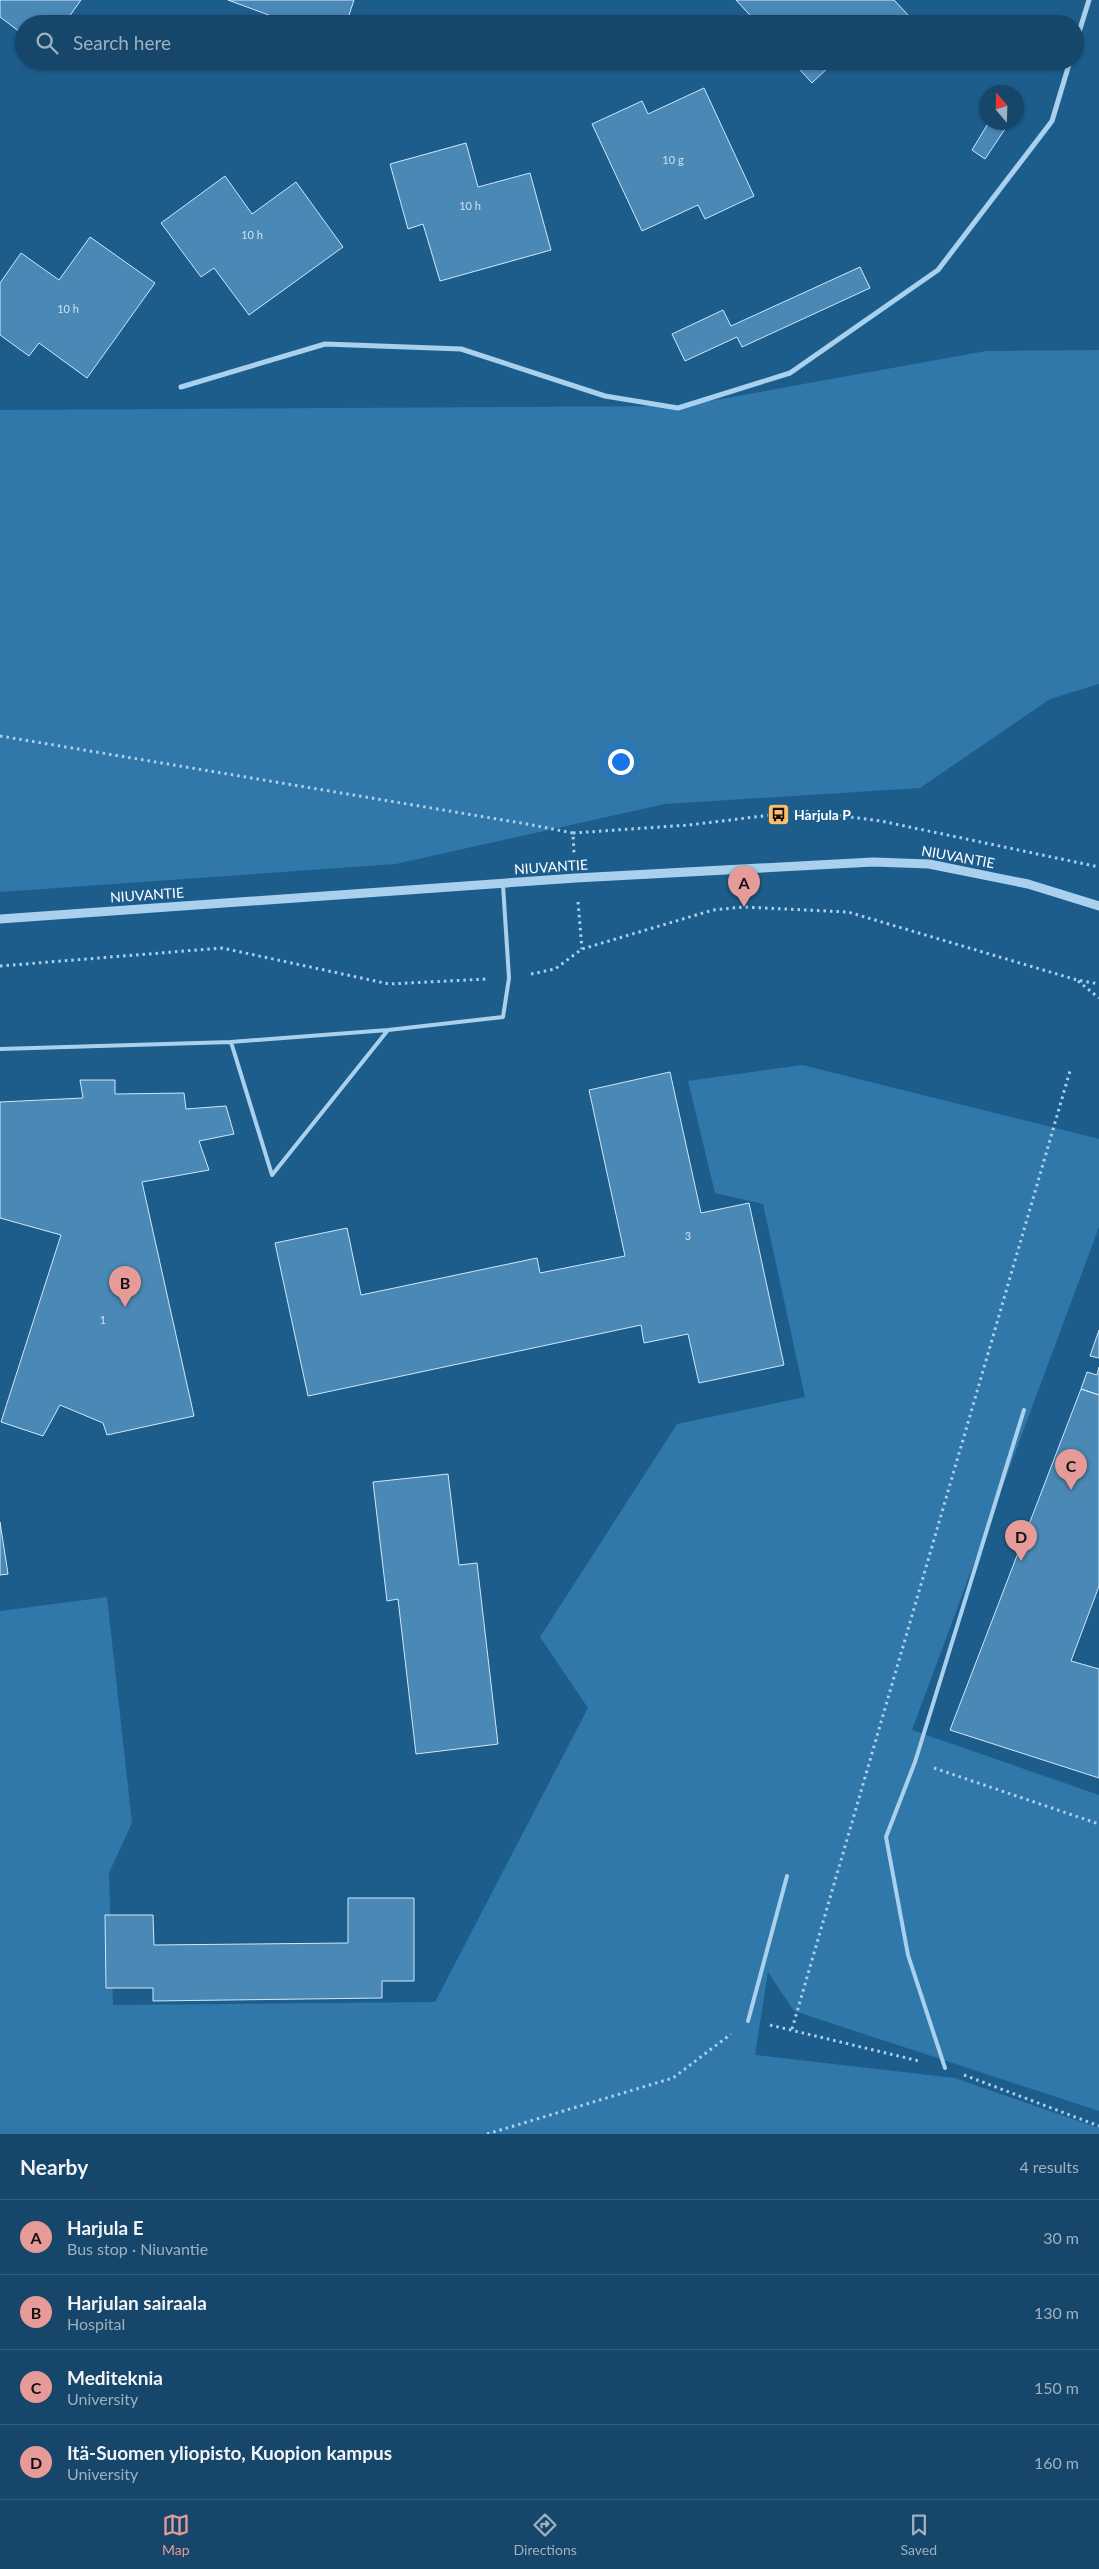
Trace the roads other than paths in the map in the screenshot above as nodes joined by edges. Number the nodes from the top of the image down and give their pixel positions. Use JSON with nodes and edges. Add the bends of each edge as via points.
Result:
{"nodes":[{"id":1,"x":1089,"y":0,"type":"edge"},
{"id":2,"x":1084,"y":16,"type":"edge"},
{"id":3,"x":1067,"y":70,"type":"edge"},
{"id":4,"x":181,"y":387,"type":"dead end"},
{"id":5,"x":503,"y":884,"type":"junction"},
{"id":6,"x":1099,"y":906,"type":"edge"},
{"id":7,"x":0,"y":919,"type":"edge"},
{"id":8,"x":388,"y":1030,"type":"junction"},
{"id":9,"x":231,"y":1042,"type":"junction"},
{"id":10,"x":0,"y":1049,"type":"edge"},
{"id":11,"x":1024,"y":1410,"type":"dead end"},
{"id":12,"x":787,"y":1876,"type":"dead end"},
{"id":13,"x":748,"y":2021,"type":"road end"},
{"id":14,"x":945,"y":2068,"type":"road end"}],
"edges":[{"from":1,"to":2,"type":"street"},
{"from":3,"to":4,"type":"street","via":[[1052,121],[938,270],[790,373],[678,408],[605,396],[461,349],[325,344]]},
{"from":5,"to":6,"type":"street","name":"NIUVANTIE","via":[[873,862],[929,864],[1028,884]]},
{"from":5,"to":7,"type":"street","name":"NIUVANTIE"},
{"from":5,"to":8,"type":"lane","via":[[509,978],[503,1017]]},
{"from":8,"to":9,"type":"lane"},
{"from":8,"to":9,"type":"lane","via":[[272,1175]]},
{"from":9,"to":10,"type":"lane"},
{"from":11,"to":14,"type":"lane","via":[[915,1762],[886,1837],[908,1955]]},
{"from":12,"to":13,"type":"lane"}]}
